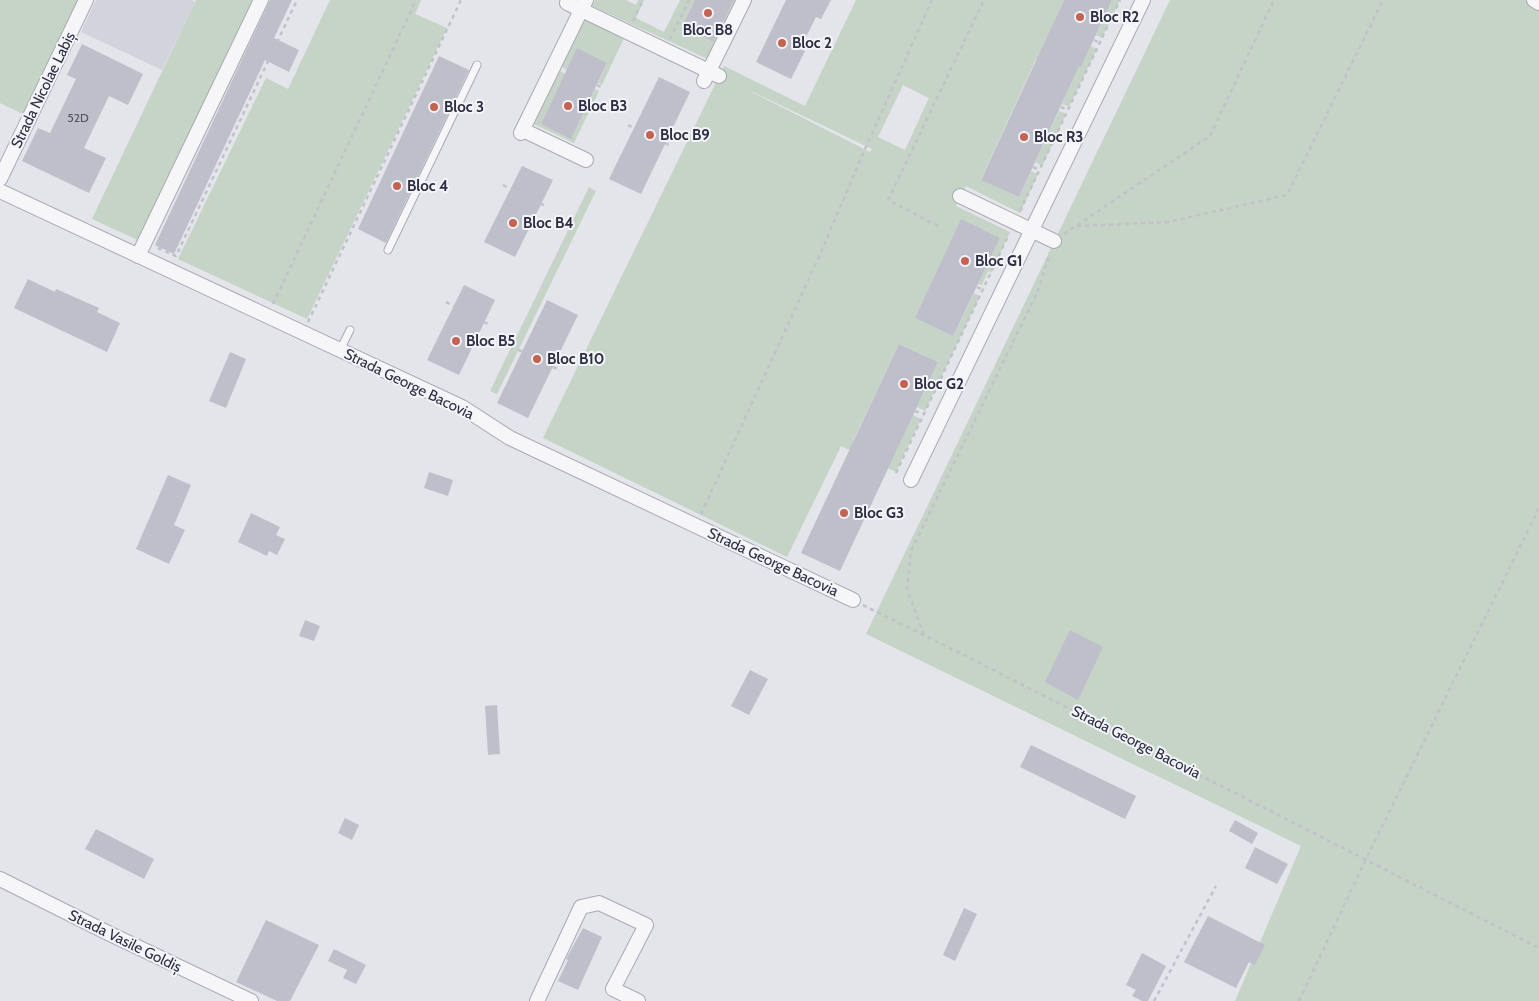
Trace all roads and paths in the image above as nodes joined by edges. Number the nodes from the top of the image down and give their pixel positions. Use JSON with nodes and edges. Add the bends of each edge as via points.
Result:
{"nodes":[{"id":1,"x":86,"y":0,"type":"edge"},
{"id":2,"x":261,"y":0,"type":"edge"},
{"id":3,"x":297,"y":0,"type":"edge"},
{"id":4,"x":416,"y":0,"type":"edge"},
{"id":5,"x":461,"y":0,"type":"edge"},
{"id":6,"x":643,"y":0,"type":"edge"},
{"id":7,"x":689,"y":0,"type":"edge"},
{"id":8,"x":744,"y":0,"type":"edge"},
{"id":9,"x":932,"y":0,"type":"edge"},
{"id":10,"x":984,"y":0,"type":"edge"},
{"id":11,"x":1120,"y":0,"type":"edge"},
{"id":12,"x":1143,"y":0,"type":"edge"},
{"id":13,"x":1274,"y":0,"type":"edge"},
{"id":14,"x":1383,"y":0,"type":"edge"},
{"id":15,"x":1534,"y":0,"type":"edge"},
{"id":16,"x":566,"y":3,"type":"dead end"},
{"id":17,"x":1539,"y":3,"type":"edge"},
{"id":18,"x":584,"y":5,"type":"edge"},
{"id":19,"x":632,"y":23,"type":"dead end"},
{"id":20,"x":1094,"y":40,"type":"dead end"},
{"id":21,"x":670,"y":41,"type":"dead end"},
{"id":22,"x":1100,"y":43,"type":"junction"},
{"id":23,"x":477,"y":65,"type":"dead end"},
{"id":24,"x":426,"y":74,"type":"junction"},
{"id":25,"x":430,"y":76,"type":"dead end"},
{"id":26,"x":597,"y":85,"type":"dead end"},
{"id":27,"x":601,"y":87,"type":"dead end"},
{"id":28,"x":1061,"y":107,"type":"dead end"},
{"id":29,"x":1068,"y":110,"type":"junction"},
{"id":30,"x":628,"y":125,"type":"dead end"},
{"id":31,"x":634,"y":128,"type":"dead end"},
{"id":32,"x":586,"y":160,"type":"dead end"},
{"id":33,"x":1033,"y":167,"type":"dead end"},
{"id":34,"x":1040,"y":170,"type":"junction"},
{"id":35,"x":0,"y":179,"type":"edge"},
{"id":36,"x":503,"y":185,"type":"dead end"},
{"id":37,"x":510,"y":189,"type":"dead end"},
{"id":38,"x":0,"y":191,"type":"edge"},
{"id":39,"x":960,"y":196,"type":"dead end"},
{"id":40,"x":363,"y":207,"type":"junction"},
{"id":41,"x":367,"y":209,"type":"dead end"},
{"id":42,"x":1015,"y":222,"type":"junction"},
{"id":43,"x":938,"y":226,"type":"dead end"},
{"id":44,"x":1075,"y":226,"type":"junction"},
{"id":45,"x":1032,"y":231,"type":"junction"},
{"id":46,"x":1054,"y":241,"type":"junction"},
{"id":47,"x":158,"y":248,"type":"dead end"},
{"id":48,"x":388,"y":250,"type":"dead end"},
{"id":49,"x":138,"y":256,"type":"junction"},
{"id":50,"x":976,"y":287,"type":"dead end"},
{"id":51,"x":983,"y":290,"type":"junction"},
{"id":52,"x":446,"y":302,"type":"dead end"},
{"id":53,"x":454,"y":306,"type":"dead end"},
{"id":54,"x":268,"y":316,"type":"junction"},
{"id":55,"x":350,"y":330,"type":"dead end"},
{"id":56,"x":303,"y":332,"type":"junction"},
{"id":57,"x":340,"y":350,"type":"junction"},
{"id":58,"x":553,"y":366,"type":"dead end"},
{"id":59,"x":558,"y":370,"type":"dead end"},
{"id":60,"x":915,"y":411,"type":"dead end"},
{"id":61,"x":924,"y":415,"type":"junction"},
{"id":62,"x":896,"y":474,"type":"dead end"},
{"id":63,"x":911,"y":480,"type":"dead end"},
{"id":64,"x":1539,"y":508,"type":"edge"},
{"id":65,"x":696,"y":526,"type":"junction"},
{"id":66,"x":853,"y":600,"type":"joint"},
{"id":67,"x":924,"y":635,"type":"junction"},
{"id":68,"x":1366,"y":859,"type":"junction"},
{"id":69,"x":0,"y":879,"type":"edge"},
{"id":70,"x":1216,"y":886,"type":"dead end"},
{"id":71,"x":1539,"y":948,"type":"edge"},
{"id":72,"x":251,"y":1001,"type":"edge"},
{"id":73,"x":537,"y":1001,"type":"edge"},
{"id":74,"x":638,"y":1001,"type":"edge"},
{"id":75,"x":1154,"y":1001,"type":"edge"},
{"id":76,"x":1299,"y":1001,"type":"edge"}],
"edges":[{"from":1,"to":35,"type":"street","name":"Strada Nicolae Labiș"},
{"from":2,"to":49,"type":"street"},
{"from":3,"to":47,"type":"path","via":[[176,256]]},
{"from":4,"to":54,"type":"path"},
{"from":5,"to":24,"type":"path"},
{"from":6,"to":19,"type":"path"},
{"from":7,"to":21,"type":"path"},
{"from":8,"to":18,"type":"street","via":[[711,76]]},
{"from":9,"to":65,"type":"path"},
{"from":10,"to":43,"type":"path","via":[[888,200]]},
{"from":11,"to":22,"type":"path"},
{"from":12,"to":45,"type":"street"},
{"from":13,"to":44,"type":"path","via":[[1210,136]]},
{"from":14,"to":44,"type":"path","via":[[1286,196],[1168,222]]},
{"from":15,"to":17,"type":"street"},
{"from":16,"to":18,"type":"street"},
{"from":18,"to":32,"type":"street","via":[[522,132]]},
{"from":20,"to":22,"type":"path"},
{"from":22,"to":29,"type":"path"},
{"from":23,"to":48,"type":"lane"},
{"from":24,"to":25,"type":"path"},
{"from":24,"to":40,"type":"path"},
{"from":26,"to":27,"type":"path"},
{"from":28,"to":29,"type":"path"},
{"from":29,"to":34,"type":"path"},
{"from":30,"to":31,"type":"path"},
{"from":33,"to":34,"type":"path"},
{"from":34,"to":42,"type":"path"},
{"from":36,"to":37,"type":"path"},
{"from":38,"to":49,"type":"street","name":"Strada George Bacovia"},
{"from":39,"to":42,"type":"street"},
{"from":40,"to":41,"type":"path"},
{"from":40,"to":56,"type":"path"},
{"from":42,"to":45,"type":"street"},
{"from":42,"to":51,"type":"path"},
{"from":44,"to":46,"type":"path"},
{"from":45,"to":46,"type":"street"},
{"from":45,"to":63,"type":"street"},
{"from":46,"to":67,"type":"path","via":[[1037,293],[911,551],[907,589]]},
{"from":49,"to":54,"type":"street","name":"Strada George Bacovia"},
{"from":50,"to":51,"type":"path"},
{"from":51,"to":61,"type":"path"},
{"from":52,"to":53,"type":"path"},
{"from":54,"to":56,"type":"street","name":"Strada George Bacovia"},
{"from":55,"to":57,"type":"lane"},
{"from":56,"to":57,"type":"street","name":"Strada George Bacovia"},
{"from":57,"to":65,"type":"street","name":"Strada George Bacovia","via":[[462,407],[510,438]]},
{"from":58,"to":59,"type":"path"},
{"from":60,"to":61,"type":"path"},
{"from":61,"to":62,"type":"path"},
{"from":64,"to":68,"type":"path"},
{"from":65,"to":66,"type":"street","name":"Strada George Bacovia"},
{"from":66,"to":67,"type":"path","name":"Strada George Bacovia"},
{"from":67,"to":68,"type":"path","name":"Strada George Bacovia"},
{"from":68,"to":71,"type":"path","name":"Strada George Bacovia"},
{"from":68,"to":76,"type":"path"},
{"from":69,"to":72,"type":"street","name":"Strada Vasile Goldiș"},
{"from":70,"to":75,"type":"path"},
{"from":73,"to":74,"type":"street","via":[[581,907],[599,903],[646,924],[614,989]]}]}
